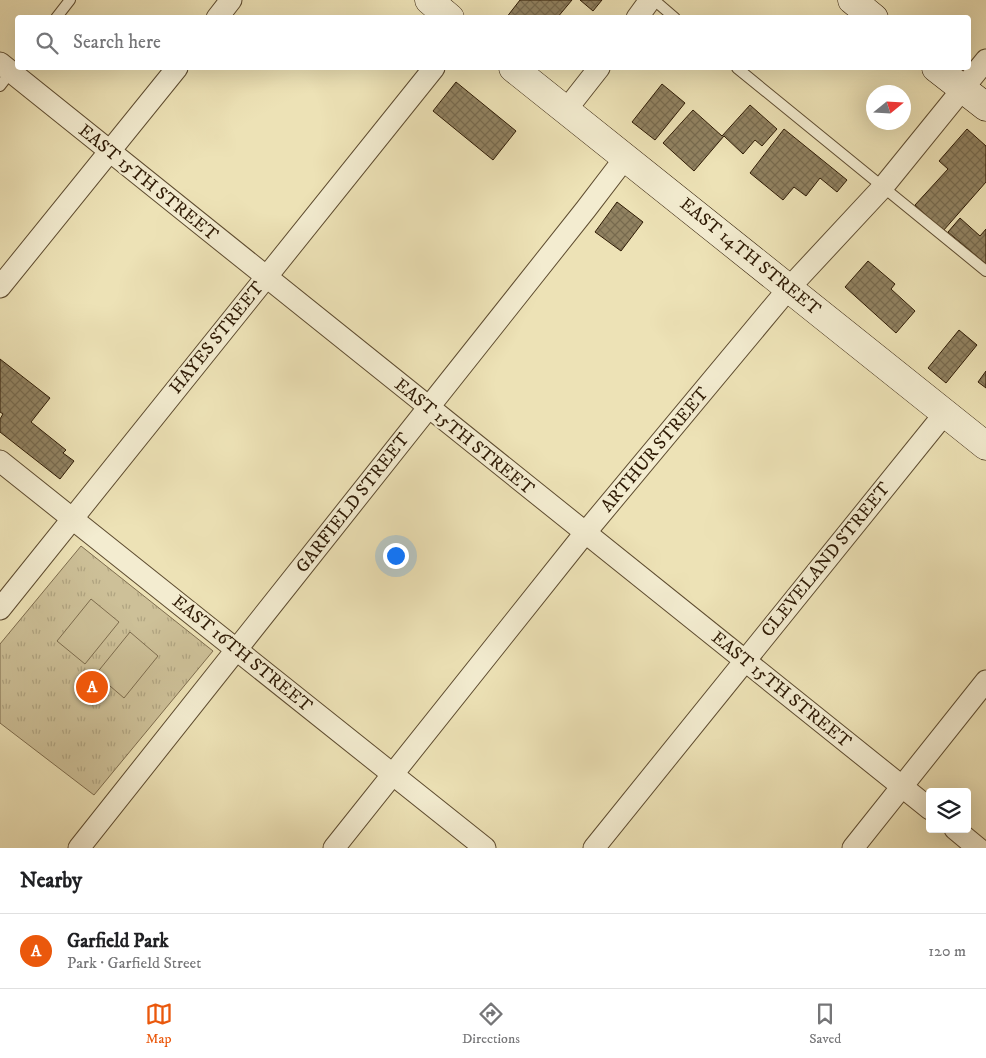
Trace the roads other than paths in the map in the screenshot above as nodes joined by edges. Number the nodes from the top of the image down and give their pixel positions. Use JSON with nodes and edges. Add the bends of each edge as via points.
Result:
{"nodes":[{"id":1,"x":70,"y":0,"type":"edge"},
{"id":2,"x":231,"y":0,"type":"edge"},
{"id":3,"x":429,"y":0,"type":"edge"},
{"id":4,"x":650,"y":0,"type":"edge"},
{"id":5,"x":654,"y":0,"type":"edge"},
{"id":6,"x":852,"y":0,"type":"edge"},
{"id":7,"x":58,"y":15,"type":"edge"},
{"id":8,"x":219,"y":15,"type":"edge"},
{"id":9,"x":446,"y":15,"type":"edge"},
{"id":10,"x":639,"y":15,"type":"edge"},
{"id":11,"x":672,"y":15,"type":"edge"},
{"id":12,"x":870,"y":15,"type":"edge"},
{"id":13,"x":986,"y":60,"type":"edge"},
{"id":14,"x":175,"y":70,"type":"edge"},
{"id":15,"x":432,"y":70,"type":"edge"},
{"id":16,"x":516,"y":70,"type":"edge"},
{"id":17,"x":596,"y":70,"type":"edge"},
{"id":18,"x":739,"y":70,"type":"edge"},
{"id":19,"x":939,"y":70,"type":"edge"},
{"id":20,"x":7,"y":71,"type":"edge"},
{"id":21,"x":964,"y":89,"type":"junction"},
{"id":22,"x":986,"y":107,"type":"edge"},
{"id":23,"x":566,"y":110,"type":"junction"},
{"id":24,"x":109,"y":152,"type":"junction"},
{"id":25,"x":625,"y":158,"type":"junction"},
{"id":26,"x":883,"y":187,"type":"junction"},
{"id":27,"x":986,"y":271,"type":"edge"},
{"id":28,"x":266,"y":277,"type":"junction"},
{"id":29,"x":0,"y":287,"type":"edge"},
{"id":30,"x":789,"y":288,"type":"junction"},
{"id":31,"x":429,"y":408,"type":"junction"},
{"id":32,"x":945,"y":413,"type":"junction"},
{"id":33,"x":986,"y":446,"type":"edge"},
{"id":34,"x":0,"y":461,"type":"edge"},
{"id":35,"x":72,"y":518,"type":"junction"},
{"id":36,"x":585,"y":533,"type":"junction"},
{"id":37,"x":0,"y":609,"type":"edge"},
{"id":38,"x":236,"y":650,"type":"junction"},
{"id":39,"x":744,"y":661,"type":"junction"},
{"id":40,"x":986,"y":681,"type":"edge"},
{"id":41,"x":393,"y":775,"type":"junction"},
{"id":42,"x":902,"y":787,"type":"junction"},
{"id":43,"x":926,"y":806,"type":"edge"},
{"id":44,"x":960,"y":833,"type":"edge"},
{"id":45,"x":80,"y":848,"type":"edge"},
{"id":46,"x":334,"y":848,"type":"edge"},
{"id":47,"x":484,"y":848,"type":"edge"},
{"id":48,"x":594,"y":848,"type":"edge"},
{"id":49,"x":853,"y":848,"type":"edge"},
{"id":50,"x":978,"y":848,"type":"edge"}],
"edges":[{"from":1,"to":7,"type":"lane"},
{"from":2,"to":8,"type":"street"},
{"from":3,"to":9,"type":"street"},
{"from":4,"to":10,"type":"street"},
{"from":5,"to":11,"type":"lane"},
{"from":6,"to":12,"type":"street"},
{"from":13,"to":21,"type":"street","name":"ARTHUR STREET"},
{"from":14,"to":24,"type":"street"},
{"from":15,"to":28,"type":"street","name":"HAYES STREET"},
{"from":16,"to":23,"type":"street","name":"EAST 14TH STREET"},
{"from":17,"to":23,"type":"street"},
{"from":18,"to":26,"type":"lane"},
{"from":19,"to":21,"type":"street"},
{"from":20,"to":24,"type":"street","name":"EAST 15TH STREET"},
{"from":21,"to":22,"type":"street"},
{"from":21,"to":26,"type":"street","name":"ARTHUR STREET"},
{"from":23,"to":25,"type":"street","name":"EAST 14TH STREET"},
{"from":24,"to":28,"type":"street","name":"EAST 15TH STREET"},
{"from":24,"to":29,"type":"street"},
{"from":25,"to":30,"type":"street","name":"EAST 14TH STREET"},
{"from":25,"to":31,"type":"street","name":"GARFIELD STREET"},
{"from":26,"to":27,"type":"lane"},
{"from":26,"to":30,"type":"street","name":"ARTHUR STREET"},
{"from":28,"to":31,"type":"street","name":"EAST 15TH STREET"},
{"from":28,"to":35,"type":"street","name":"HAYES STREET"},
{"from":30,"to":32,"type":"street","name":"EAST 14TH STREET"},
{"from":30,"to":36,"type":"street","name":"ARTHUR STREET"},
{"from":31,"to":36,"type":"street","name":"EAST 15TH STREET"},
{"from":31,"to":38,"type":"street","name":"GARFIELD STREET"},
{"from":32,"to":33,"type":"street","name":"EAST 14TH STREET"},
{"from":32,"to":39,"type":"street","name":"CLEVELAND STREET"},
{"from":34,"to":35,"type":"street","name":"EAST 16TH STREET"},
{"from":35,"to":37,"type":"street","name":"HAYES STREET"},
{"from":35,"to":38,"type":"street","name":"EAST 16TH STREET"},
{"from":36,"to":39,"type":"street","name":"EAST 15TH STREET"},
{"from":36,"to":41,"type":"street","name":"ARTHUR STREET"},
{"from":38,"to":41,"type":"street","name":"EAST 16TH STREET"},
{"from":38,"to":45,"type":"street","name":"GARFIELD STREET"},
{"from":39,"to":42,"type":"street","name":"EAST 15TH STREET"},
{"from":39,"to":48,"type":"street","name":"CLEVELAND STREET"},
{"from":40,"to":42,"type":"street"},
{"from":41,"to":46,"type":"street","name":"ARTHUR STREET"},
{"from":41,"to":47,"type":"street","name":"EAST 16TH STREET"},
{"from":42,"to":43,"type":"street","name":"EAST 15TH STREET"},
{"from":42,"to":49,"type":"street"},
{"from":44,"to":50,"type":"street"}]}
